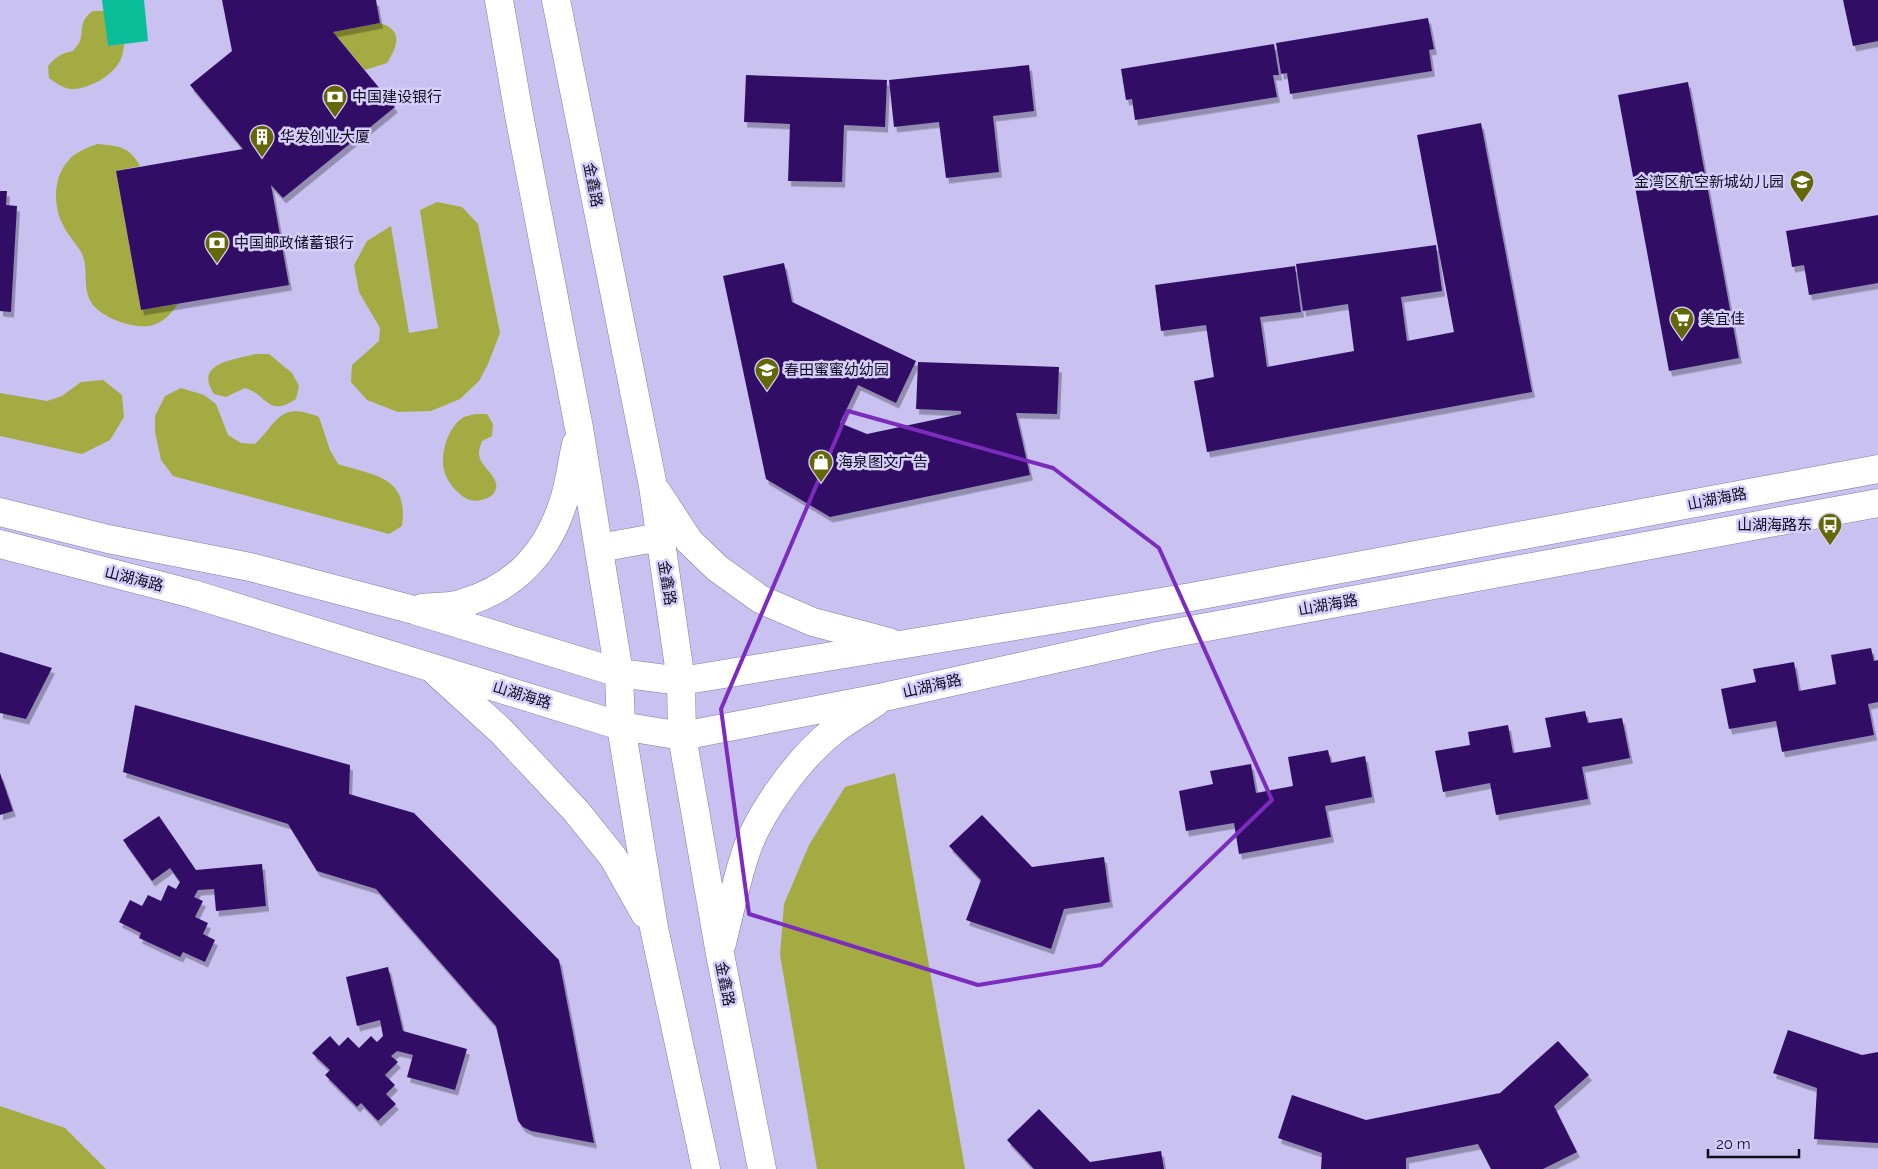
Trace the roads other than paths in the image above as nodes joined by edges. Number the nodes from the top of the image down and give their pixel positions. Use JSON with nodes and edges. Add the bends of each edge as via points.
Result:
{"nodes":[{"id":1,"x":499,"y":0,"type":"edge"},
{"id":2,"x":556,"y":0,"type":"edge"},
{"id":3,"x":579,"y":428,"type":"junction"},
{"id":4,"x":1878,"y":469,"type":"edge"},
{"id":5,"x":653,"y":486,"type":"junction"},
{"id":6,"x":1878,"y":504,"type":"edge"},
{"id":7,"x":0,"y":512,"type":"edge"},
{"id":8,"x":660,"y":537,"type":"junction"},
{"id":9,"x":0,"y":544,"type":"edge"},
{"id":10,"x":599,"y":548,"type":"junction"},
{"id":11,"x":414,"y":610,"type":"junction"},
{"id":12,"x":898,"y":644,"type":"junction"},
{"id":13,"x":432,"y":667,"type":"junction"},
{"id":14,"x":619,"y":673,"type":"junction"},
{"id":15,"x":681,"y":682,"type":"junction"},
{"id":16,"x":884,"y":697,"type":"junction"},
{"id":17,"x":621,"y":726,"type":"junction"},
{"id":18,"x":682,"y":736,"type":"junction"},
{"id":19,"x":654,"y":928,"type":"junction"},
{"id":20,"x":720,"y":954,"type":"junction"},
{"id":21,"x":706,"y":1169,"type":"edge"},
{"id":22,"x":762,"y":1169,"type":"edge"}],
"edges":[{"from":1,"to":3,"type":"street"},
{"from":2,"to":5,"type":"street","name":"金鑫路"},
{"from":3,"to":10,"type":"street"},
{"from":3,"to":11,"type":"street","via":[[566,497],[549,539],[525,570],[496,589],[460,604]]},
{"from":4,"to":12,"type":"street","name":"山湖海路","via":[[1201,596]]},
{"from":5,"to":8,"type":"street","name":"金鑫路"},
{"from":5,"to":12,"type":"street","via":[[689,541],[718,568],[760,599],[813,622]]},
{"from":6,"to":16,"type":"street","name":"山湖海路","via":[[1158,636]]},
{"from":7,"to":11,"type":"street","name":"山湖海路","via":[[108,539],[250,567]]},
{"from":8,"to":10,"type":"street"},
{"from":8,"to":15,"type":"street","name":"金鑫路"},
{"from":9,"to":13,"type":"street","name":"山湖海路","via":[[193,594]]},
{"from":10,"to":14,"type":"street"},
{"from":11,"to":14,"type":"street","name":"山湖海路"},
{"from":12,"to":15,"type":"street","name":"山湖海路"},
{"from":13,"to":17,"type":"street","name":"山湖海路"},
{"from":13,"to":19,"type":"street","via":[[502,732],[576,810],[613,857]]},
{"from":14,"to":15,"type":"street","name":"山湖海路"},
{"from":14,"to":17,"type":"street"},
{"from":15,"to":18,"type":"street","name":"金鑫路"},
{"from":16,"to":18,"type":"street","name":"山湖海路"},
{"from":16,"to":20,"type":"street","via":[[833,731],[800,762],[779,791],[744,856]]},
{"from":17,"to":18,"type":"street","name":"山湖海路"},
{"from":17,"to":19,"type":"street"},
{"from":18,"to":20,"type":"street","name":"金鑫路"},
{"from":19,"to":21,"type":"street"},
{"from":20,"to":22,"type":"street","name":"金鑫路"}]}
